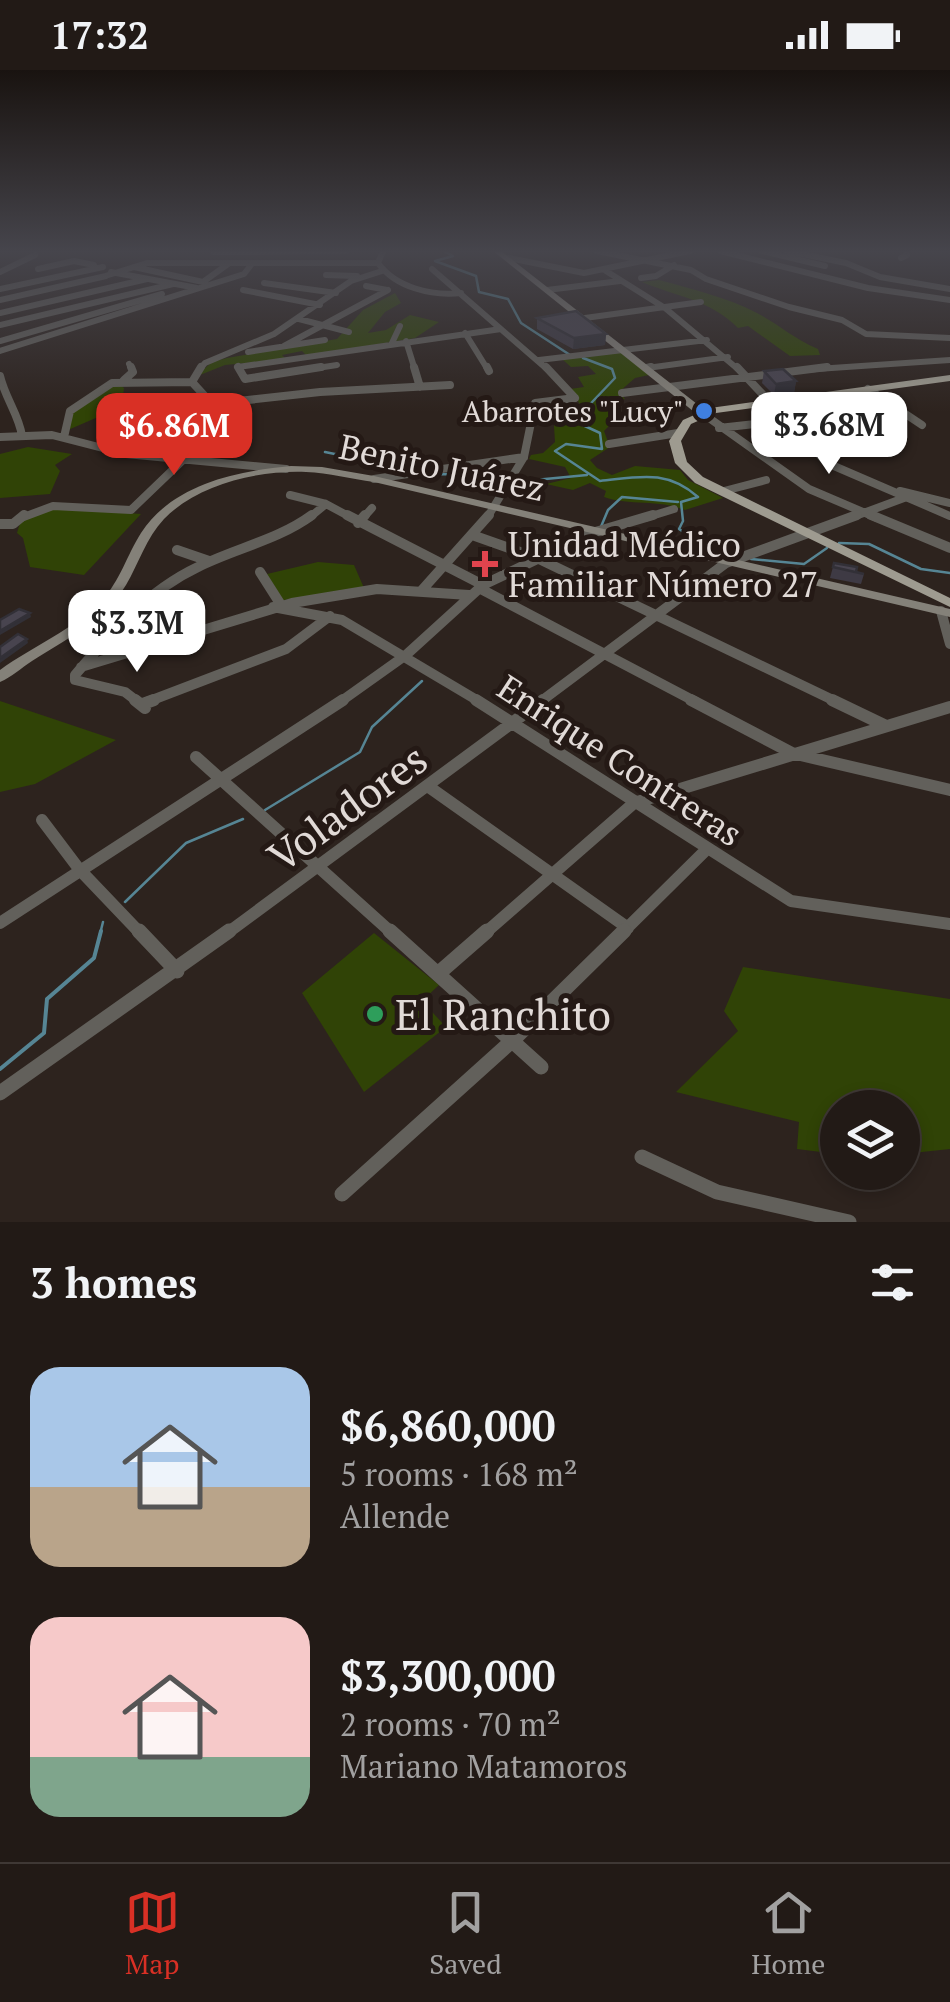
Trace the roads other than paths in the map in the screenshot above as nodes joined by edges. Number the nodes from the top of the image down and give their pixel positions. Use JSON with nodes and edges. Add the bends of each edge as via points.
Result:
{"nodes":[{"id":1,"x":34,"y":305,"type":"edge"},
{"id":2,"x":69,"y":305,"type":"edge"},
{"id":3,"x":85,"y":305,"type":"edge"},
{"id":4,"x":126,"y":305,"type":"edge"},
{"id":5,"x":145,"y":305,"type":"edge"},
{"id":6,"x":319,"y":305,"type":"edge"},
{"id":7,"x":361,"y":305,"type":"edge"},
{"id":8,"x":475,"y":305,"type":"edge"},
{"id":9,"x":567,"y":305,"type":"edge"},
{"id":10,"x":660,"y":305,"type":"edge"},
{"id":11,"x":684,"y":305,"type":"edge"},
{"id":12,"x":789,"y":305,"type":"edge"},
{"id":13,"x":73,"y":308,"type":"junction"},
{"id":14,"x":665,"y":308,"type":"junction"},
{"id":15,"x":0,"y":313,"type":"edge"},
{"id":16,"x":89,"y":316,"type":"junction"},
{"id":17,"x":341,"y":316,"type":"junction"},
{"id":18,"x":302,"y":318,"type":"junction"},
{"id":19,"x":585,"y":318,"type":"junction"},
{"id":20,"x":361,"y":320,"type":"dead end"},
{"id":21,"x":98,"y":321,"type":"junction"},
{"id":22,"x":0,"y":325,"type":"edge"},
{"id":23,"x":322,"y":325,"type":"junction"},
{"id":24,"x":400,"y":326,"type":"dead end"},
{"id":25,"x":502,"y":328,"type":"junction"},
{"id":26,"x":262,"y":332,"type":"dead end"},
{"id":27,"x":349,"y":332,"type":"dead end"},
{"id":28,"x":465,"y":333,"type":"junction"},
{"id":29,"x":950,"y":338,"type":"edge"},
{"id":30,"x":325,"y":340,"type":"dead end"},
{"id":31,"x":707,"y":340,"type":"junction"},
{"id":32,"x":0,"y":341,"type":"edge"},
{"id":33,"x":406,"y":341,"type":"junction"},
{"id":34,"x":392,"y":344,"type":"junction"},
{"id":35,"x":284,"y":346,"type":"junction"},
{"id":36,"x":623,"y":349,"type":"junction"},
{"id":37,"x":0,"y":351,"type":"edge"},
{"id":38,"x":232,"y":354,"type":"junction"},
{"id":39,"x":728,"y":357,"type":"junction"},
{"id":40,"x":539,"y":360,"type":"junction"},
{"id":41,"x":950,"y":360,"type":"edge"},
{"id":42,"x":128,"y":364,"type":"dead end"},
{"id":43,"x":337,"y":365,"type":"dead end"},
{"id":44,"x":647,"y":368,"type":"junction"},
{"id":45,"x":488,"y":370,"type":"dead end"},
{"id":46,"x":744,"y":377,"type":"junction"},
{"id":47,"x":1,"y":378,"type":"edge"},
{"id":48,"x":950,"y":378,"type":"edge"},
{"id":49,"x":124,"y":380,"type":"junction"},
{"id":50,"x":192,"y":382,"type":"junction"},
{"id":51,"x":450,"y":385,"type":"dead end"},
{"id":52,"x":668,"y":386,"type":"junction"},
{"id":53,"x":420,"y":387,"type":"junction"},
{"id":54,"x":868,"y":389,"type":"junction"},
{"id":55,"x":622,"y":393,"type":"dead end"},
{"id":56,"x":883,"y":400,"type":"junction"},
{"id":57,"x":765,"y":401,"type":"junction"},
{"id":58,"x":702,"y":413,"type":"junction"},
{"id":59,"x":783,"y":421,"type":"junction"},
{"id":60,"x":922,"y":425,"type":"dead end"},
{"id":61,"x":718,"y":428,"type":"junction"},
{"id":62,"x":678,"y":433,"type":"junction"},
{"id":63,"x":22,"y":436,"type":"junction"},
{"id":64,"x":0,"y":437,"type":"edge"},
{"id":65,"x":64,"y":438,"type":"junction"},
{"id":66,"x":609,"y":444,"type":"dead end"},
{"id":67,"x":524,"y":457,"type":"junction"},
{"id":68,"x":183,"y":460,"type":"junction"},
{"id":69,"x":292,"y":469,"type":"junction"},
{"id":70,"x":374,"y":479,"type":"junction"},
{"id":71,"x":766,"y":480,"type":"dead end"},
{"id":72,"x":879,"y":488,"type":"junction"},
{"id":73,"x":724,"y":491,"type":"junction"},
{"id":74,"x":290,"y":496,"type":"dead end"},
{"id":75,"x":904,"y":498,"type":"junction"},
{"id":76,"x":950,"y":503,"type":"edge"},
{"id":77,"x":326,"y":504,"type":"junction"},
{"id":78,"x":372,"y":508,"type":"dead end"},
{"id":79,"x":494,"y":509,"type":"junction"},
{"id":80,"x":674,"y":509,"type":"dead end"},
{"id":81,"x":864,"y":513,"type":"junction"},
{"id":82,"x":950,"y":516,"type":"edge"},
{"id":83,"x":358,"y":523,"type":"junction"},
{"id":84,"x":0,"y":524,"type":"edge"},
{"id":85,"x":806,"y":532,"type":"junction"},
{"id":86,"x":592,"y":533,"type":"junction"},
{"id":87,"x":475,"y":536,"type":"junction"},
{"id":88,"x":950,"y":548,"type":"edge"},
{"id":89,"x":177,"y":550,"type":"dead end"},
{"id":90,"x":537,"y":558,"type":"junction"},
{"id":91,"x":209,"y":561,"type":"junction"},
{"id":92,"x":730,"y":561,"type":"junction"},
{"id":93,"x":444,"y":566,"type":"junction"},
{"id":94,"x":260,"y":572,"type":"dead end"},
{"id":95,"x":422,"y":590,"type":"junction"},
{"id":96,"x":477,"y":590,"type":"junction"},
{"id":97,"x":277,"y":606,"type":"junction"},
{"id":98,"x":947,"y":607,"type":"edge"},
{"id":99,"x":136,"y":610,"type":"junction"},
{"id":100,"x":657,"y":615,"type":"junction"},
{"id":101,"x":330,"y":616,"type":"junction"},
{"id":102,"x":86,"y":621,"type":"junction"},
{"id":103,"x":950,"y":644,"type":"edge"},
{"id":104,"x":406,"y":654,"type":"junction"},
{"id":105,"x":601,"y":655,"type":"junction"},
{"id":106,"x":81,"y":667,"type":"junction"},
{"id":107,"x":0,"y":677,"type":"edge"},
{"id":108,"x":950,"y":706,"type":"edge"},
{"id":109,"x":512,"y":725,"type":"junction"},
{"id":110,"x":885,"y":725,"type":"junction"},
{"id":111,"x":792,"y":753,"type":"junction"},
{"id":112,"x":196,"y":757,"type":"dead end"},
{"id":113,"x":218,"y":779,"type":"junction"},
{"id":114,"x":429,"y":787,"type":"junction"},
{"id":115,"x":950,"y":790,"type":"edge"},
{"id":116,"x":634,"y":803,"type":"junction"},
{"id":117,"x":42,"y":820,"type":"dead end"},
{"id":118,"x":708,"y":849,"type":"junction"},
{"id":119,"x":320,"y":868,"type":"junction"},
{"id":120,"x":79,"y":869,"type":"junction"},
{"id":121,"x":552,"y":872,"type":"junction"},
{"id":122,"x":0,"y":923,"type":"edge"},
{"id":123,"x":950,"y":924,"type":"edge"},
{"id":124,"x":628,"y":928,"type":"junction"},
{"id":125,"x":177,"y":971,"type":"junction"},
{"id":126,"x":440,"y":972,"type":"junction"},
{"id":127,"x":513,"y":1040,"type":"junction"},
{"id":128,"x":541,"y":1066,"type":"dead end"},
{"id":129,"x":0,"y":1093,"type":"edge"},
{"id":130,"x":642,"y":1157,"type":"dead end"},
{"id":131,"x":342,"y":1194,"type":"dead end"},
{"id":132,"x":849,"y":1222,"type":"edge"}],
"edges":[{"from":1,"to":15,"type":"street"},
{"from":2,"to":13,"type":"street"},
{"from":3,"to":13,"type":"street"},
{"from":4,"to":16,"type":"street"},
{"from":5,"to":21,"type":"street"},
{"from":6,"to":18,"type":"street"},
{"from":7,"to":17,"type":"street"},
{"from":8,"to":25,"type":"street"},
{"from":9,"to":19,"type":"street"},
{"from":10,"to":14,"type":"street"},
{"from":11,"to":14,"type":"street"},
{"from":12,"to":29,"type":"street","via":[[866,334]]},
{"from":13,"to":16,"type":"street"},
{"from":13,"to":22,"type":"street"},
{"from":14,"to":19,"type":"street"},
{"from":14,"to":31,"type":"street"},
{"from":16,"to":21,"type":"street"},
{"from":16,"to":32,"type":"street"},
{"from":17,"to":20,"type":"street"},
{"from":17,"to":23,"type":"street"},
{"from":18,"to":23,"type":"street"},
{"from":18,"to":26,"type":"street"},
{"from":18,"to":38,"type":"street"},
{"from":19,"to":36,"type":"street"},
{"from":21,"to":37,"type":"street"},
{"from":23,"to":27,"type":"street"},
{"from":23,"to":35,"type":"street"},
{"from":24,"to":34,"type":"street"},
{"from":25,"to":28,"type":"street"},
{"from":25,"to":40,"type":"street"},
{"from":28,"to":33,"type":"street"},
{"from":28,"to":45,"type":"street"},
{"from":30,"to":35,"type":"street"},
{"from":31,"to":36,"type":"street"},
{"from":31,"to":39,"type":"street"},
{"from":33,"to":34,"type":"street"},
{"from":33,"to":53,"type":"street"},
{"from":34,"to":43,"type":"street","via":[[238,367],[246,380]]},
{"from":35,"to":38,"type":"street"},
{"from":36,"to":40,"type":"street"},
{"from":36,"to":44,"type":"street"},
{"from":38,"to":50,"type":"street","via":[[198,367]]},
{"from":39,"to":44,"type":"street"},
{"from":39,"to":46,"type":"street"},
{"from":40,"to":67,"type":"street","via":[[575,398],[535,403]]},
{"from":41,"to":46,"type":"street"},
{"from":42,"to":49,"type":"street","via":[[132,372]]},
{"from":44,"to":52,"type":"street"},
{"from":46,"to":52,"type":"street"},
{"from":46,"to":57,"type":"street"},
{"from":47,"to":63,"type":"street"},
{"from":48,"to":54,"type":"main road"},
{"from":49,"to":50,"type":"street"},
{"from":49,"to":65,"type":"street","via":[[100,388],[70,411]]},
{"from":50,"to":53,"type":"street","via":[[212,404]]},
{"from":51,"to":53,"type":"street"},
{"from":52,"to":55,"type":"street"},
{"from":52,"to":58,"type":"street"},
{"from":54,"to":56,"type":"street"},
{"from":54,"to":57,"type":"main road"},
{"from":56,"to":59,"type":"street"},
{"from":56,"to":60,"type":"street"},
{"from":57,"to":58,"type":"main road"},
{"from":57,"to":59,"type":"street"},
{"from":58,"to":61,"type":"street"},
{"from":58,"to":62,"type":"main road"},
{"from":59,"to":61,"type":"street"},
{"from":59,"to":72,"type":"street","via":[[828,463]]},
{"from":61,"to":81,"type":"street","via":[[810,488]]},
{"from":62,"to":66,"type":"street"},
{"from":62,"to":73,"type":"main road","via":[[681,463]]},
{"from":63,"to":64,"type":"street","name":"Benito Juárez"},
{"from":63,"to":65,"type":"street","name":"Benito Juárez"},
{"from":65,"to":68,"type":"street","name":"Benito Juárez"},
{"from":67,"to":70,"type":"street"},
{"from":67,"to":79,"type":"street"},
{"from":68,"to":69,"type":"street","name":"Benito Juárez"},
{"from":68,"to":84,"type":"street","via":[[131,510],[43,506],[23,512],[13,524]]},
{"from":69,"to":70,"type":"street","name":"Benito Juárez"},
{"from":69,"to":102,"type":"street","via":[[220,484],[170,506],[149,529],[116,592]]},
{"from":70,"to":79,"type":"street","name":"Benito Juárez"},
{"from":71,"to":73,"type":"street"},
{"from":72,"to":75,"type":"street"},
{"from":72,"to":76,"type":"street"},
{"from":73,"to":85,"type":"main road"},
{"from":74,"to":77,"type":"street"},
{"from":75,"to":81,"type":"street","name":"Voladores"},
{"from":75,"to":82,"type":"street"},
{"from":77,"to":83,"type":"street"},
{"from":77,"to":91,"type":"street","via":[[288,533]]},
{"from":78,"to":83,"type":"street"},
{"from":79,"to":86,"type":"street","name":"Benito Juárez"},
{"from":79,"to":87,"type":"street"},
{"from":80,"to":86,"type":"street"},
{"from":81,"to":85,"type":"street","name":"Voladores"},
{"from":81,"to":88,"type":"street"},
{"from":83,"to":93,"type":"street"},
{"from":85,"to":92,"type":"street","name":"Voladores"},
{"from":85,"to":98,"type":"main road"},
{"from":86,"to":90,"type":"street"},
{"from":86,"to":92,"type":"street","name":"Benito Juárez"},
{"from":87,"to":90,"type":"street"},
{"from":87,"to":93,"type":"street"},
{"from":89,"to":91,"type":"street"},
{"from":90,"to":96,"type":"street"},
{"from":90,"to":100,"type":"street"},
{"from":91,"to":99,"type":"street"},
{"from":92,"to":98,"type":"street","name":"Benito Juárez"},
{"from":92,"to":100,"type":"street","name":"Voladores"},
{"from":93,"to":95,"type":"street"},
{"from":93,"to":96,"type":"street"},
{"from":94,"to":97,"type":"street"},
{"from":95,"to":96,"type":"street"},
{"from":95,"to":97,"type":"street","via":[[377,588]]},
{"from":96,"to":104,"type":"street"},
{"from":96,"to":105,"type":"street"},
{"from":97,"to":101,"type":"street","name":"Enrique Contreras"},
{"from":97,"to":106,"type":"street"},
{"from":98,"to":103,"type":"street"},
{"from":99,"to":102,"type":"street"},
{"from":99,"to":106,"type":"street"},
{"from":100,"to":105,"type":"street","name":"Voladores"},
{"from":100,"to":110,"type":"street"},
{"from":101,"to":104,"type":"street","name":"Enrique Contreras"},
{"from":101,"to":106,"type":"street","via":[[286,649],[144,706],[125,692],[75,680]]},
{"from":102,"to":107,"type":"street"},
{"from":104,"to":109,"type":"street","name":"Enrique Contreras"},
{"from":104,"to":113,"type":"street"},
{"from":105,"to":109,"type":"street","name":"Voladores"},
{"from":105,"to":111,"type":"street"},
{"from":108,"to":110,"type":"street"},
{"from":109,"to":114,"type":"street","name":"Voladores"},
{"from":109,"to":116,"type":"street","name":"Enrique Contreras"},
{"from":110,"to":111,"type":"street"},
{"from":111,"to":115,"type":"street"},
{"from":111,"to":116,"type":"street"},
{"from":112,"to":113,"type":"street"},
{"from":113,"to":119,"type":"street"},
{"from":113,"to":120,"type":"street"},
{"from":114,"to":119,"type":"street","name":"Voladores"},
{"from":114,"to":121,"type":"street"},
{"from":116,"to":118,"type":"street","name":"Enrique Contreras"},
{"from":116,"to":121,"type":"street"},
{"from":117,"to":120,"type":"street"},
{"from":118,"to":123,"type":"street","name":"Enrique Contreras","via":[[791,901]]},
{"from":118,"to":124,"type":"street"},
{"from":119,"to":125,"type":"street","name":"Voladores"},
{"from":119,"to":126,"type":"street"},
{"from":120,"to":122,"type":"street"},
{"from":120,"to":125,"type":"street"},
{"from":121,"to":124,"type":"street"},
{"from":121,"to":126,"type":"street"},
{"from":124,"to":127,"type":"street"},
{"from":125,"to":129,"type":"street","name":"Voladores"},
{"from":126,"to":127,"type":"street"},
{"from":127,"to":128,"type":"street"},
{"from":127,"to":131,"type":"street"},
{"from":130,"to":132,"type":"street","via":[[684,1182],[756,1206]]}]}
